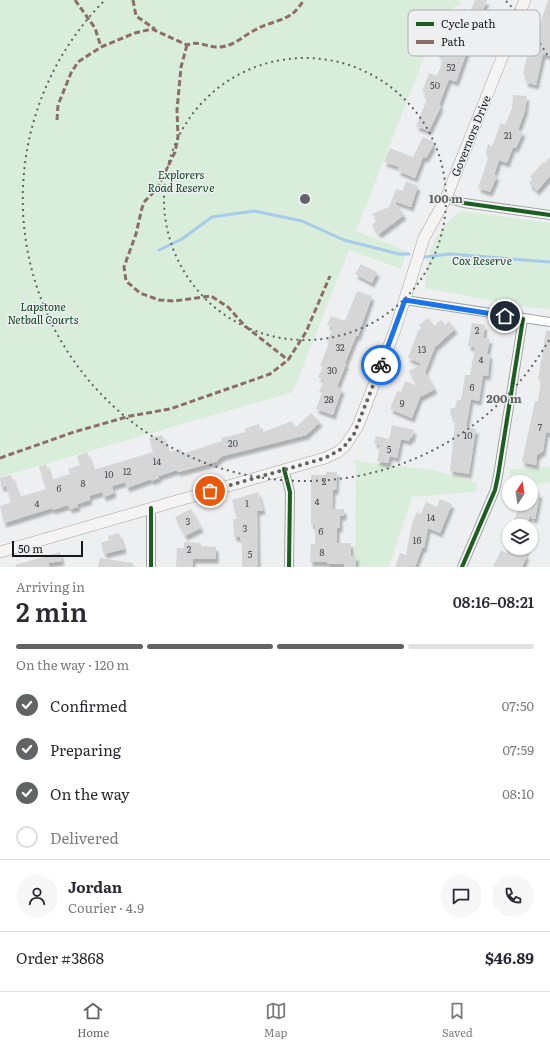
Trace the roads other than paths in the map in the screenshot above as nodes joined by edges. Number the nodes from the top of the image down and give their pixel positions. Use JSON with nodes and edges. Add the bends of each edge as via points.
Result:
{"nodes":[{"id":1,"x":525,"y":0,"type":"edge"},
{"id":2,"x":521,"y":10,"type":"edge"},
{"id":3,"x":503,"y":56,"type":"edge"},
{"id":4,"x":446,"y":198,"type":"junction"},
{"id":5,"x":550,"y":215,"type":"edge"},
{"id":6,"x":405,"y":300,"type":"junction"},
{"id":7,"x":523,"y":319,"type":"junction"},
{"id":8,"x":550,"y":322,"type":"edge"},
{"id":9,"x":284,"y":469,"type":"junction"},
{"id":10,"x":151,"y":508,"type":"junction"},
{"id":11,"x":0,"y":552,"type":"edge"},
{"id":12,"x":151,"y":567,"type":"edge"},
{"id":13,"x":289,"y":567,"type":"edge"},
{"id":14,"x":462,"y":567,"type":"edge"}],
"edges":[{"from":1,"to":2,"type":"main road","name":"Governors Drive"},
{"from":3,"to":4,"type":"main road","name":"Governors Drive"},
{"from":4,"to":5,"type":"street","via":[[464,203]]},
{"from":4,"to":6,"type":"main road","name":"Governors Drive","via":[[424,238]]},
{"from":6,"to":7,"type":"street"},
{"from":6,"to":9,"type":"main road","name":"Governors Drive","via":[[351,439],[332,455]]},
{"from":7,"to":8,"type":"street"},
{"from":7,"to":14,"type":"street","via":[[495,490]]},
{"from":9,"to":10,"type":"main road","name":"Governors Drive"},
{"from":9,"to":13,"type":"street","via":[[290,492]]},
{"from":10,"to":11,"type":"main road","name":"Governors Drive"},
{"from":10,"to":12,"type":"street"}]}
